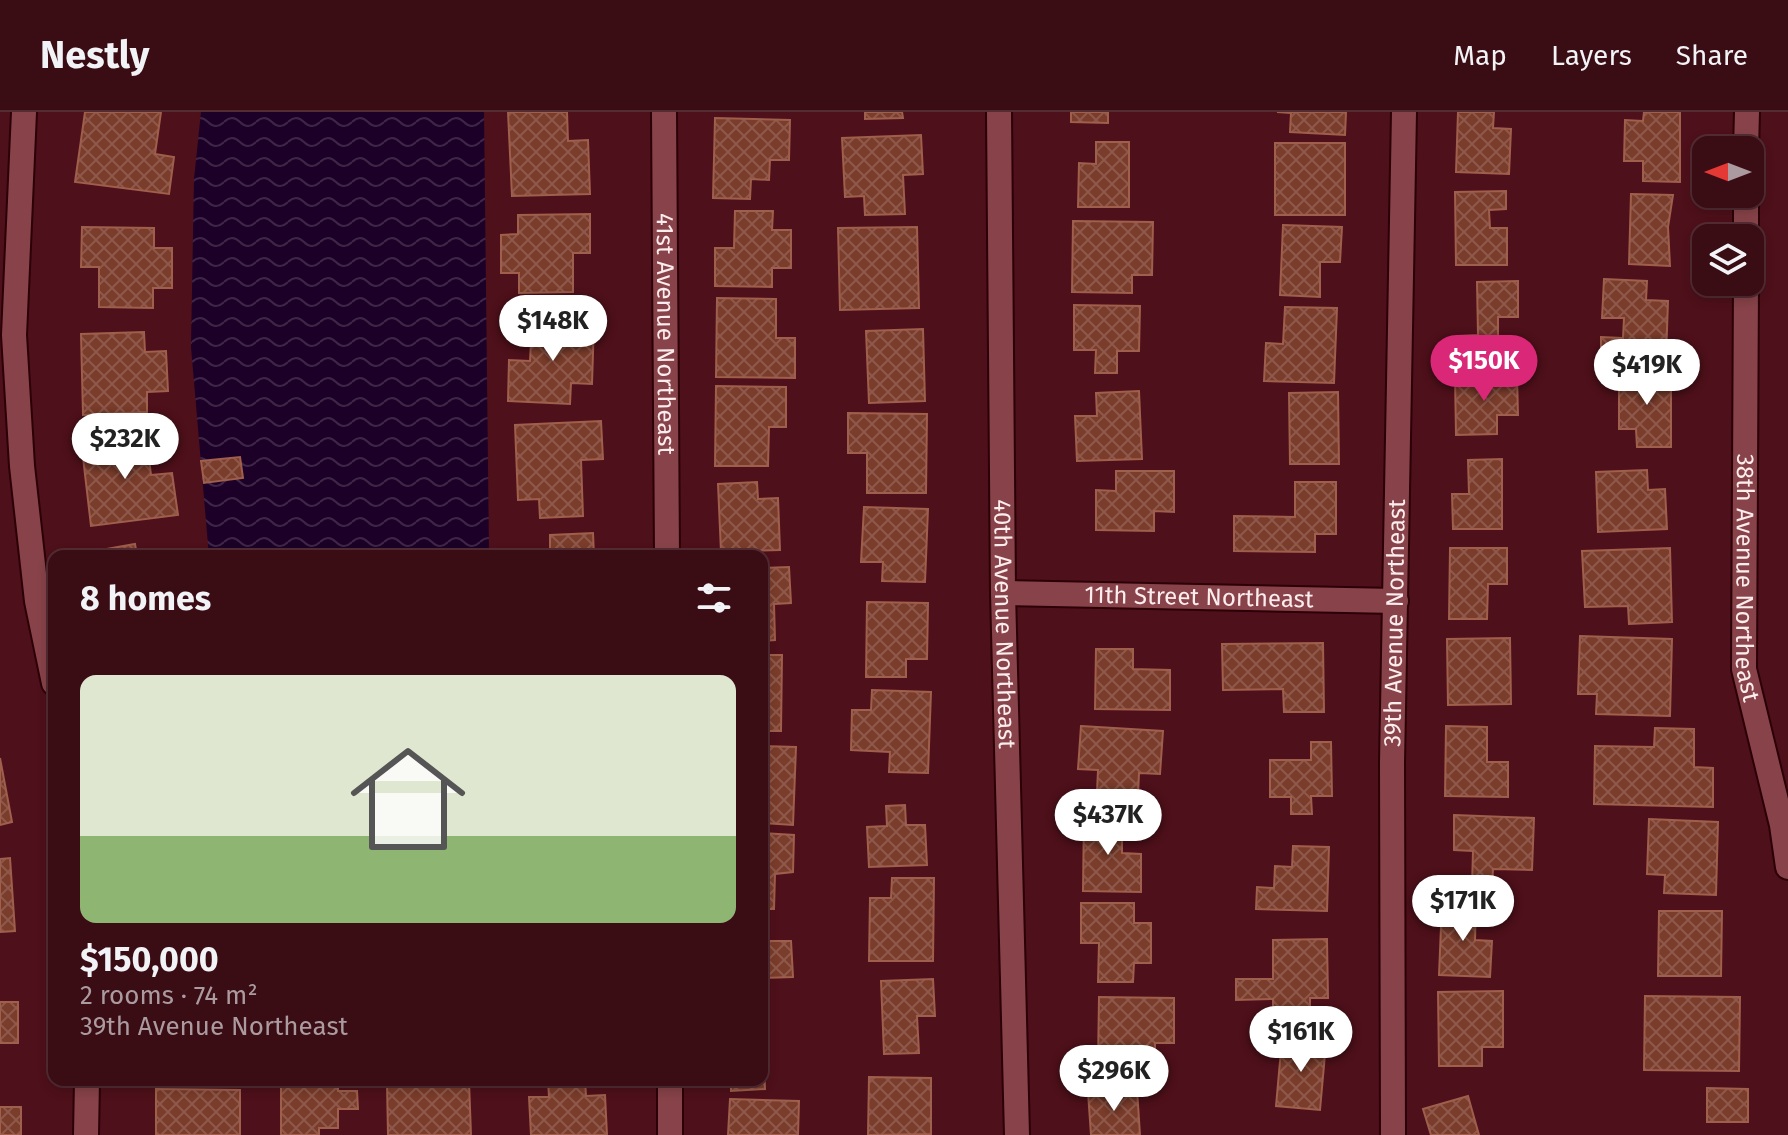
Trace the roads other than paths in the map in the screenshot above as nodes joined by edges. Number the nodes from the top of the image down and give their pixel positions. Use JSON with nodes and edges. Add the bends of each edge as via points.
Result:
{"nodes":[{"id":1,"x":24,"y":112,"type":"edge"},
{"id":2,"x":664,"y":112,"type":"edge"},
{"id":3,"x":999,"y":112,"type":"edge"},
{"id":4,"x":1404,"y":112,"type":"edge"},
{"id":5,"x":1747,"y":112,"type":"edge"},
{"id":6,"x":1746,"y":136,"type":"edge"},
{"id":7,"x":1746,"y":296,"type":"edge"},
{"id":8,"x":667,"y":550,"type":"edge"},
{"id":9,"x":1003,"y":593,"type":"junction"},
{"id":10,"x":1396,"y":601,"type":"junction"},
{"id":11,"x":48,"y":654,"type":"edge"},
{"id":12,"x":1788,"y":867,"type":"edge"},
{"id":13,"x":87,"y":1086,"type":"edge"},
{"id":14,"x":670,"y":1086,"type":"edge"},
{"id":15,"x":86,"y":1135,"type":"edge"},
{"id":16,"x":670,"y":1135,"type":"edge"},
{"id":17,"x":1017,"y":1135,"type":"edge"},
{"id":18,"x":1393,"y":1135,"type":"edge"}],
"edges":[{"from":1,"to":11,"type":"street","via":[[14,335],[22,466]]},
{"from":2,"to":8,"type":"street","name":"41st Avenue Northeast"},
{"from":3,"to":9,"type":"street","name":"40th Avenue Northeast"},
{"from":4,"to":10,"type":"street","name":"39th Avenue Northeast"},
{"from":5,"to":6,"type":"street"},
{"from":7,"to":12,"type":"street","name":"38th Avenue Northeast","via":[[1744,669]]},
{"from":9,"to":10,"type":"street","name":"11th Street Northeast"},
{"from":9,"to":17,"type":"street","name":"40th Avenue Northeast"},
{"from":10,"to":18,"type":"street","name":"39th Avenue Northeast"},
{"from":13,"to":15,"type":"street"},
{"from":14,"to":16,"type":"street"}]}
